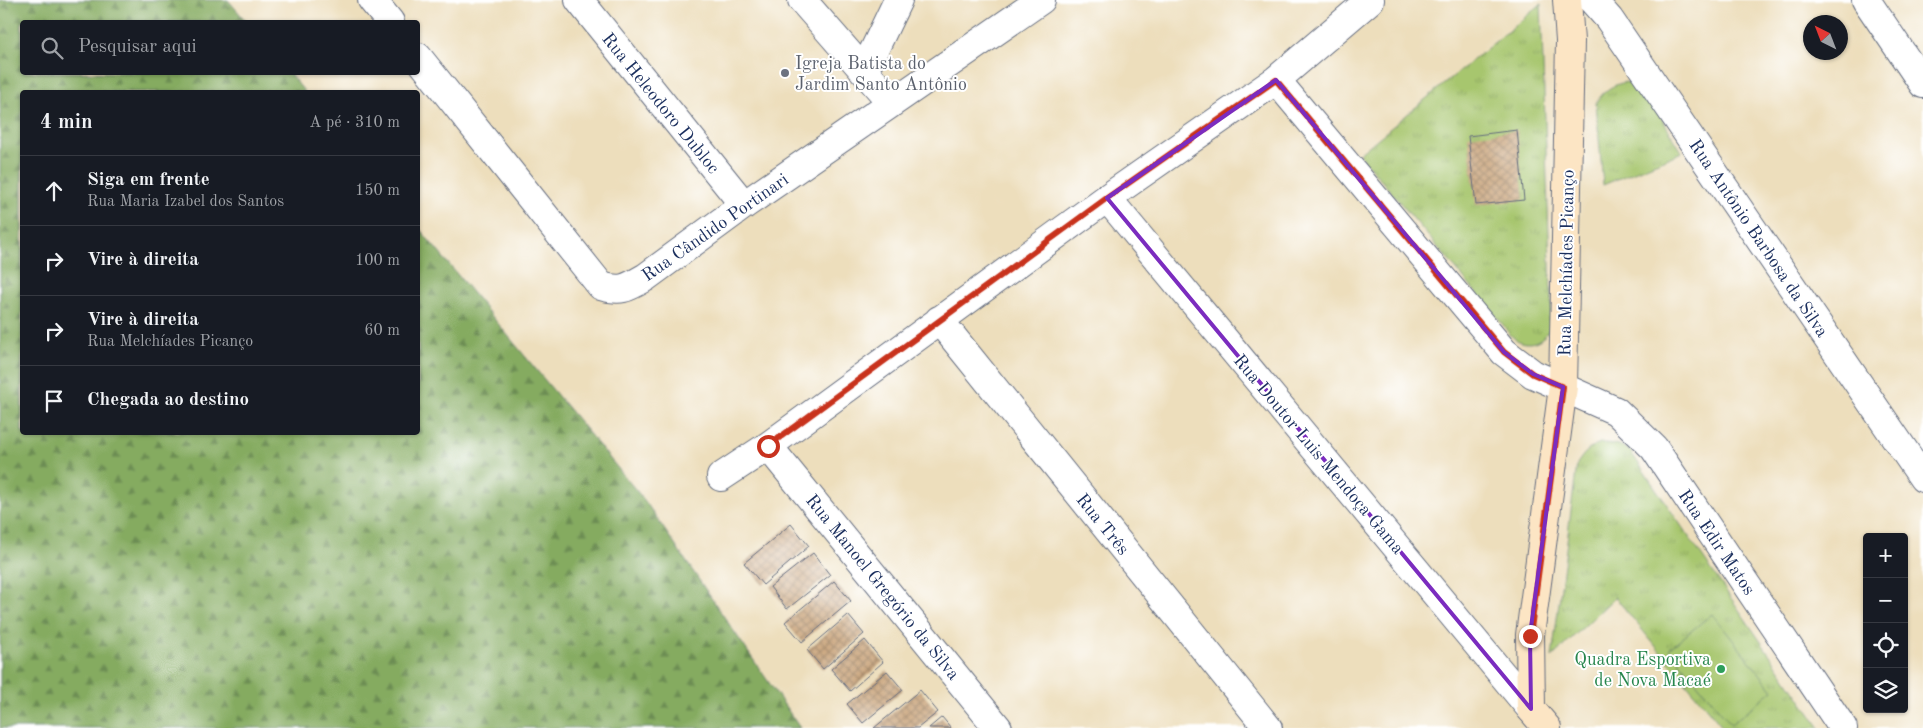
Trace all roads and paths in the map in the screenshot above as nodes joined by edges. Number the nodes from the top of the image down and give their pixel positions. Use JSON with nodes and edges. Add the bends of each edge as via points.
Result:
{"nodes":[{"id":1,"x":372,"y":0,"type":"edge"},
{"id":2,"x":579,"y":0,"type":"edge"},
{"id":3,"x":802,"y":0,"type":"edge"},
{"id":4,"x":898,"y":0,"type":"edge"},
{"id":5,"x":1041,"y":0,"type":"edge"},
{"id":6,"x":1370,"y":0,"type":"edge"},
{"id":7,"x":1567,"y":0,"type":"edge"},
{"id":8,"x":1592,"y":0,"type":"edge"},
{"id":9,"x":1866,"y":0,"type":"edge"},
{"id":10,"x":388,"y":20,"type":"edge"},
{"id":11,"x":420,"y":60,"type":"edge"},
{"id":12,"x":864,"y":71,"type":"junction"},
{"id":13,"x":1276,"y":80,"type":"junction"},
{"id":14,"x":1923,"y":84,"type":"edge"},
{"id":15,"x":892,"y":103,"type":"junction"},
{"id":16,"x":1107,"y":198,"type":"junction"},
{"id":17,"x":744,"y":205,"type":"junction"},
{"id":18,"x":939,"y":320,"type":"junction"},
{"id":19,"x":1563,"y":387,"type":"junction"},
{"id":20,"x":768,"y":446,"type":"junction"},
{"id":21,"x":720,"y":477,"type":"dead end"},
{"id":22,"x":1923,"y":478,"type":"edge"},
{"id":23,"x":1539,"y":718,"type":"edge"},
{"id":24,"x":998,"y":728,"type":"edge"},
{"id":25,"x":1268,"y":728,"type":"edge"},
{"id":26,"x":1843,"y":728,"type":"edge"}],
"edges":[{"from":1,"to":10,"type":"street"},
{"from":2,"to":17,"type":"street","name":"Rua Heleodoro Dubloc"},
{"from":3,"to":12,"type":"street"},
{"from":4,"to":12,"type":"street"},
{"from":5,"to":15,"type":"street","name":"Rua Cândido Portinari"},
{"from":6,"to":13,"type":"street"},
{"from":7,"to":19,"type":"street","name":"Rua Melchíades Picanço","via":[[1570,41]]},
{"from":8,"to":22,"type":"street","name":"Rua Antônio Barbosa da Silva","via":[[1609,19]]},
{"from":9,"to":14,"type":"street"},
{"from":11,"to":17,"type":"street","name":"Rua Cândido Portinari","via":[[601,286],[616,290],[646,277]]},
{"from":12,"to":15,"type":"street"},
{"from":13,"to":16,"type":"street"},
{"from":13,"to":19,"type":"street","name":"Rua Edir Matos","via":[[1504,352],[1533,374]]},
{"from":15,"to":17,"type":"street","name":"Rua Cândido Portinari"},
{"from":16,"to":18,"type":"street"},
{"from":16,"to":23,"type":"street","name":"Rua Doutor Luis Mendoça Gama"},
{"from":18,"to":20,"type":"street"},
{"from":18,"to":25,"type":"street","name":"Rua Três"},
{"from":19,"to":23,"type":"street","name":"Rua Melchíades Picanço","via":[[1530,636]]},
{"from":19,"to":26,"type":"street","name":"Rua Edir Matos","via":[[1616,411],[1654,448]]},
{"from":20,"to":21,"type":"street"},
{"from":20,"to":24,"type":"street","name":"Rua Manoel Gregório da Silva"}]}
